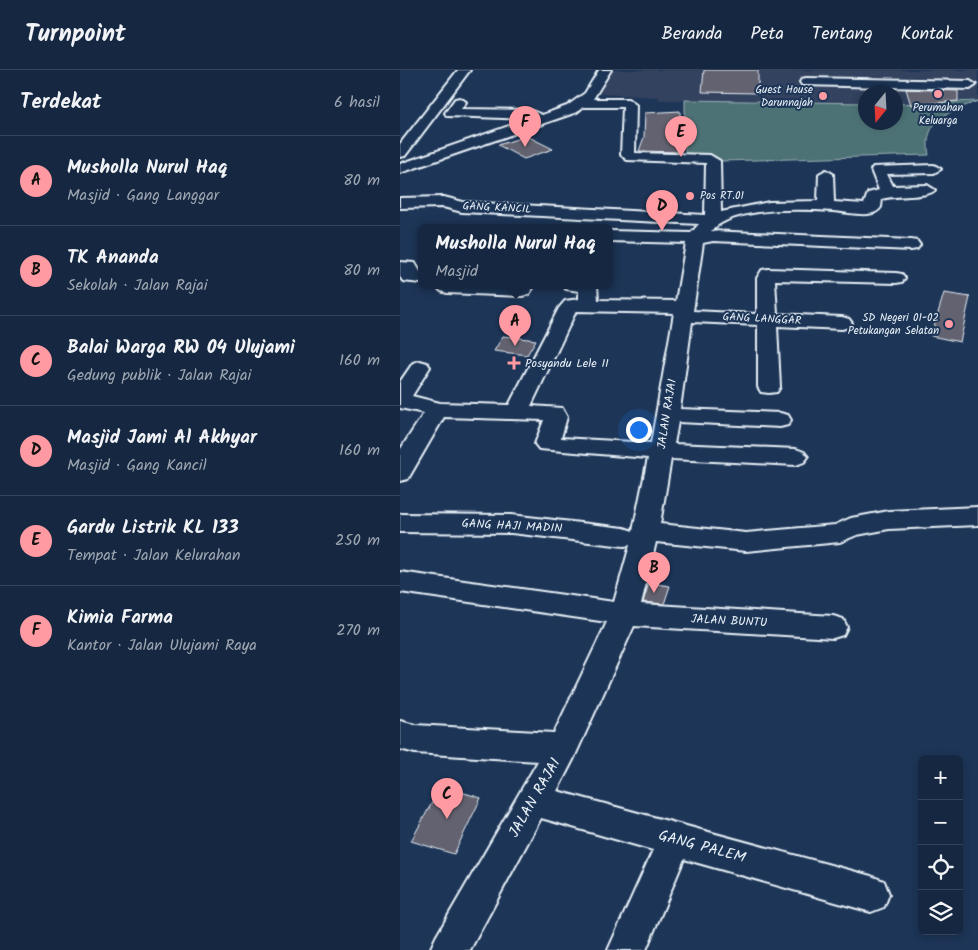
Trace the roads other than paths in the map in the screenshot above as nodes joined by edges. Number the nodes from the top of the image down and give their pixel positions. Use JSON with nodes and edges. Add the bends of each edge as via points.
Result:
{"nodes":[{"id":1,"x":464,"y":70,"type":"edge"},
{"id":2,"x":606,"y":70,"type":"edge"},
{"id":3,"x":895,"y":70,"type":"edge"},
{"id":4,"x":806,"y":82,"type":"edge"},
{"id":5,"x":899,"y":84,"type":"junction"},
{"id":6,"x":970,"y":85,"type":"dead end"},
{"id":7,"x":460,"y":102,"type":"dead end"},
{"id":8,"x":582,"y":103,"type":"junction"},
{"id":9,"x":536,"y":113,"type":"junction"},
{"id":10,"x":408,"y":124,"type":"dead end"},
{"id":11,"x":424,"y":125,"type":"junction"},
{"id":12,"x":400,"y":153,"type":"edge"},
{"id":13,"x":400,"y":169,"type":"edge"},
{"id":14,"x":934,"y":169,"type":"dead end"},
{"id":15,"x":826,"y":174,"type":"dead end"},
{"id":16,"x":927,"y":190,"type":"dead end"},
{"id":17,"x":887,"y":191,"type":"junction"},
{"id":18,"x":400,"y":203,"type":"edge"},
{"id":19,"x":826,"y":205,"type":"junction"},
{"id":20,"x":714,"y":220,"type":"junction"},
{"id":21,"x":613,"y":236,"type":"edge"},
{"id":22,"x":695,"y":239,"type":"junction"},
{"id":23,"x":911,"y":246,"type":"dead end"},
{"id":24,"x":400,"y":267,"type":"edge"},
{"id":25,"x":418,"y":278,"type":"edge"},
{"id":26,"x":896,"y":278,"type":"dead end"},
{"id":27,"x":497,"y":289,"type":"edge"},
{"id":28,"x":523,"y":289,"type":"edge"},
{"id":29,"x":589,"y":289,"type":"edge"},
{"id":30,"x":588,"y":304,"type":"junction"},
{"id":31,"x":683,"y":311,"type":"junction"},
{"id":32,"x":767,"y":319,"type":"junction"},
{"id":33,"x":842,"y":323,"type":"dead end"},
{"id":34,"x":420,"y":367,"type":"dead end"},
{"id":35,"x":769,"y":386,"type":"dead end"},
{"id":36,"x":400,"y":400,"type":"edge"},
{"id":37,"x":437,"y":410,"type":"junction"},
{"id":38,"x":517,"y":411,"type":"junction"},
{"id":39,"x":668,"y":415,"type":"junction"},
{"id":40,"x":780,"y":420,"type":"dead end"},
{"id":41,"x":661,"y":451,"type":"junction"},
{"id":42,"x":796,"y":457,"type":"dead end"},
{"id":43,"x":400,"y":473,"type":"edge"},
{"id":44,"x":978,"y":516,"type":"edge"},
{"id":45,"x":400,"y":524,"type":"edge"},
{"id":46,"x":635,"y":534,"type":"junction"},
{"id":47,"x":400,"y":582,"type":"edge"},
{"id":48,"x":626,"y":614,"type":"junction"},
{"id":49,"x":833,"y":627,"type":"dead end"},
{"id":50,"x":400,"y":735,"type":"edge"},
{"id":51,"x":563,"y":748,"type":"junction"},
{"id":52,"x":532,"y":800,"type":"junction"},
{"id":53,"x":675,"y":840,"type":"junction"},
{"id":54,"x":871,"y":894,"type":"dead end"},
{"id":55,"x":449,"y":950,"type":"edge"},
{"id":56,"x":627,"y":950,"type":"edge"}],
"edges":[{"from":1,"to":11,"type":"street"},
{"from":2,"to":8,"type":"street"},
{"from":3,"to":5,"type":"street"},
{"from":4,"to":5,"type":"street"},
{"from":5,"to":6,"type":"street"},
{"from":7,"to":9,"type":"street","via":[[452,113]]},
{"from":8,"to":9,"type":"street","via":[[572,109]]},
{"from":8,"to":20,"type":"street","via":[[630,105],[628,154],[632,158],[710,159],[713,162]]},
{"from":9,"to":13,"type":"street"},
{"from":10,"to":11,"type":"street"},
{"from":11,"to":12,"type":"street"},
{"from":14,"to":17,"type":"street","via":[[878,170]]},
{"from":15,"to":19,"type":"street"},
{"from":16,"to":17,"type":"street"},
{"from":17,"to":19,"type":"street","via":[[874,196],[873,207],[869,209]]},
{"from":18,"to":20,"type":"street","name":"GANG KANCIL","via":[[444,202],[462,207]]},
{"from":19,"to":20,"type":"street","via":[[755,208]]},
{"from":20,"to":22,"type":"street"},
{"from":21,"to":22,"type":"street"},
{"from":22,"to":23,"type":"street","via":[[713,236]]},
{"from":22,"to":31,"type":"street","name":"JALAN RAJAI"},
{"from":24,"to":25,"type":"street","via":[[409,267],[409,277]]},
{"from":26,"to":32,"type":"street","via":[[768,274]]},
{"from":27,"to":28,"type":"street"},
{"from":29,"to":30,"type":"street"},
{"from":30,"to":31,"type":"street","name":"GANG LANGGAR"},
{"from":30,"to":38,"type":"street","name":"GANG LANGGAR","via":[[572,304],[568,308]]},
{"from":31,"to":32,"type":"street","name":"GANG LANGGAR"},
{"from":31,"to":39,"type":"street","name":"JALAN RAJAI"},
{"from":32,"to":33,"type":"street","name":"GANG LANGGAR"},
{"from":32,"to":35,"type":"street"},
{"from":34,"to":36,"type":"street"},
{"from":36,"to":37,"type":"street"},
{"from":37,"to":38,"type":"street"},
{"from":37,"to":43,"type":"street"},
{"from":38,"to":41,"type":"street","via":[[556,415],[547,444]]},
{"from":39,"to":40,"type":"street"},
{"from":39,"to":41,"type":"street","name":"JALAN RAJAI"},
{"from":41,"to":42,"type":"street"},
{"from":41,"to":46,"type":"street","name":"JALAN RAJAI"},
{"from":44,"to":46,"type":"street","name":"GANG HAJI MADIN","via":[[869,524],[840,533],[746,542]]},
{"from":45,"to":46,"type":"street","name":"GANG HAJI MADIN","via":[[511,524]]},
{"from":46,"to":48,"type":"street","name":"JALAN RAJAI"},
{"from":47,"to":48,"type":"street"},
{"from":48,"to":49,"type":"street","name":"JALAN BUNTU"},
{"from":48,"to":51,"type":"street","name":"JALAN RAJAI"},
{"from":50,"to":51,"type":"street","via":[[415,739]]},
{"from":51,"to":52,"type":"street","name":"JALAN RAJAI"},
{"from":52,"to":53,"type":"street","name":"GANG PALEM"},
{"from":52,"to":55,"type":"street","name":"JALAN RAJAI"},
{"from":53,"to":54,"type":"street","name":"GANG PALEM"},
{"from":53,"to":56,"type":"street"}]}
